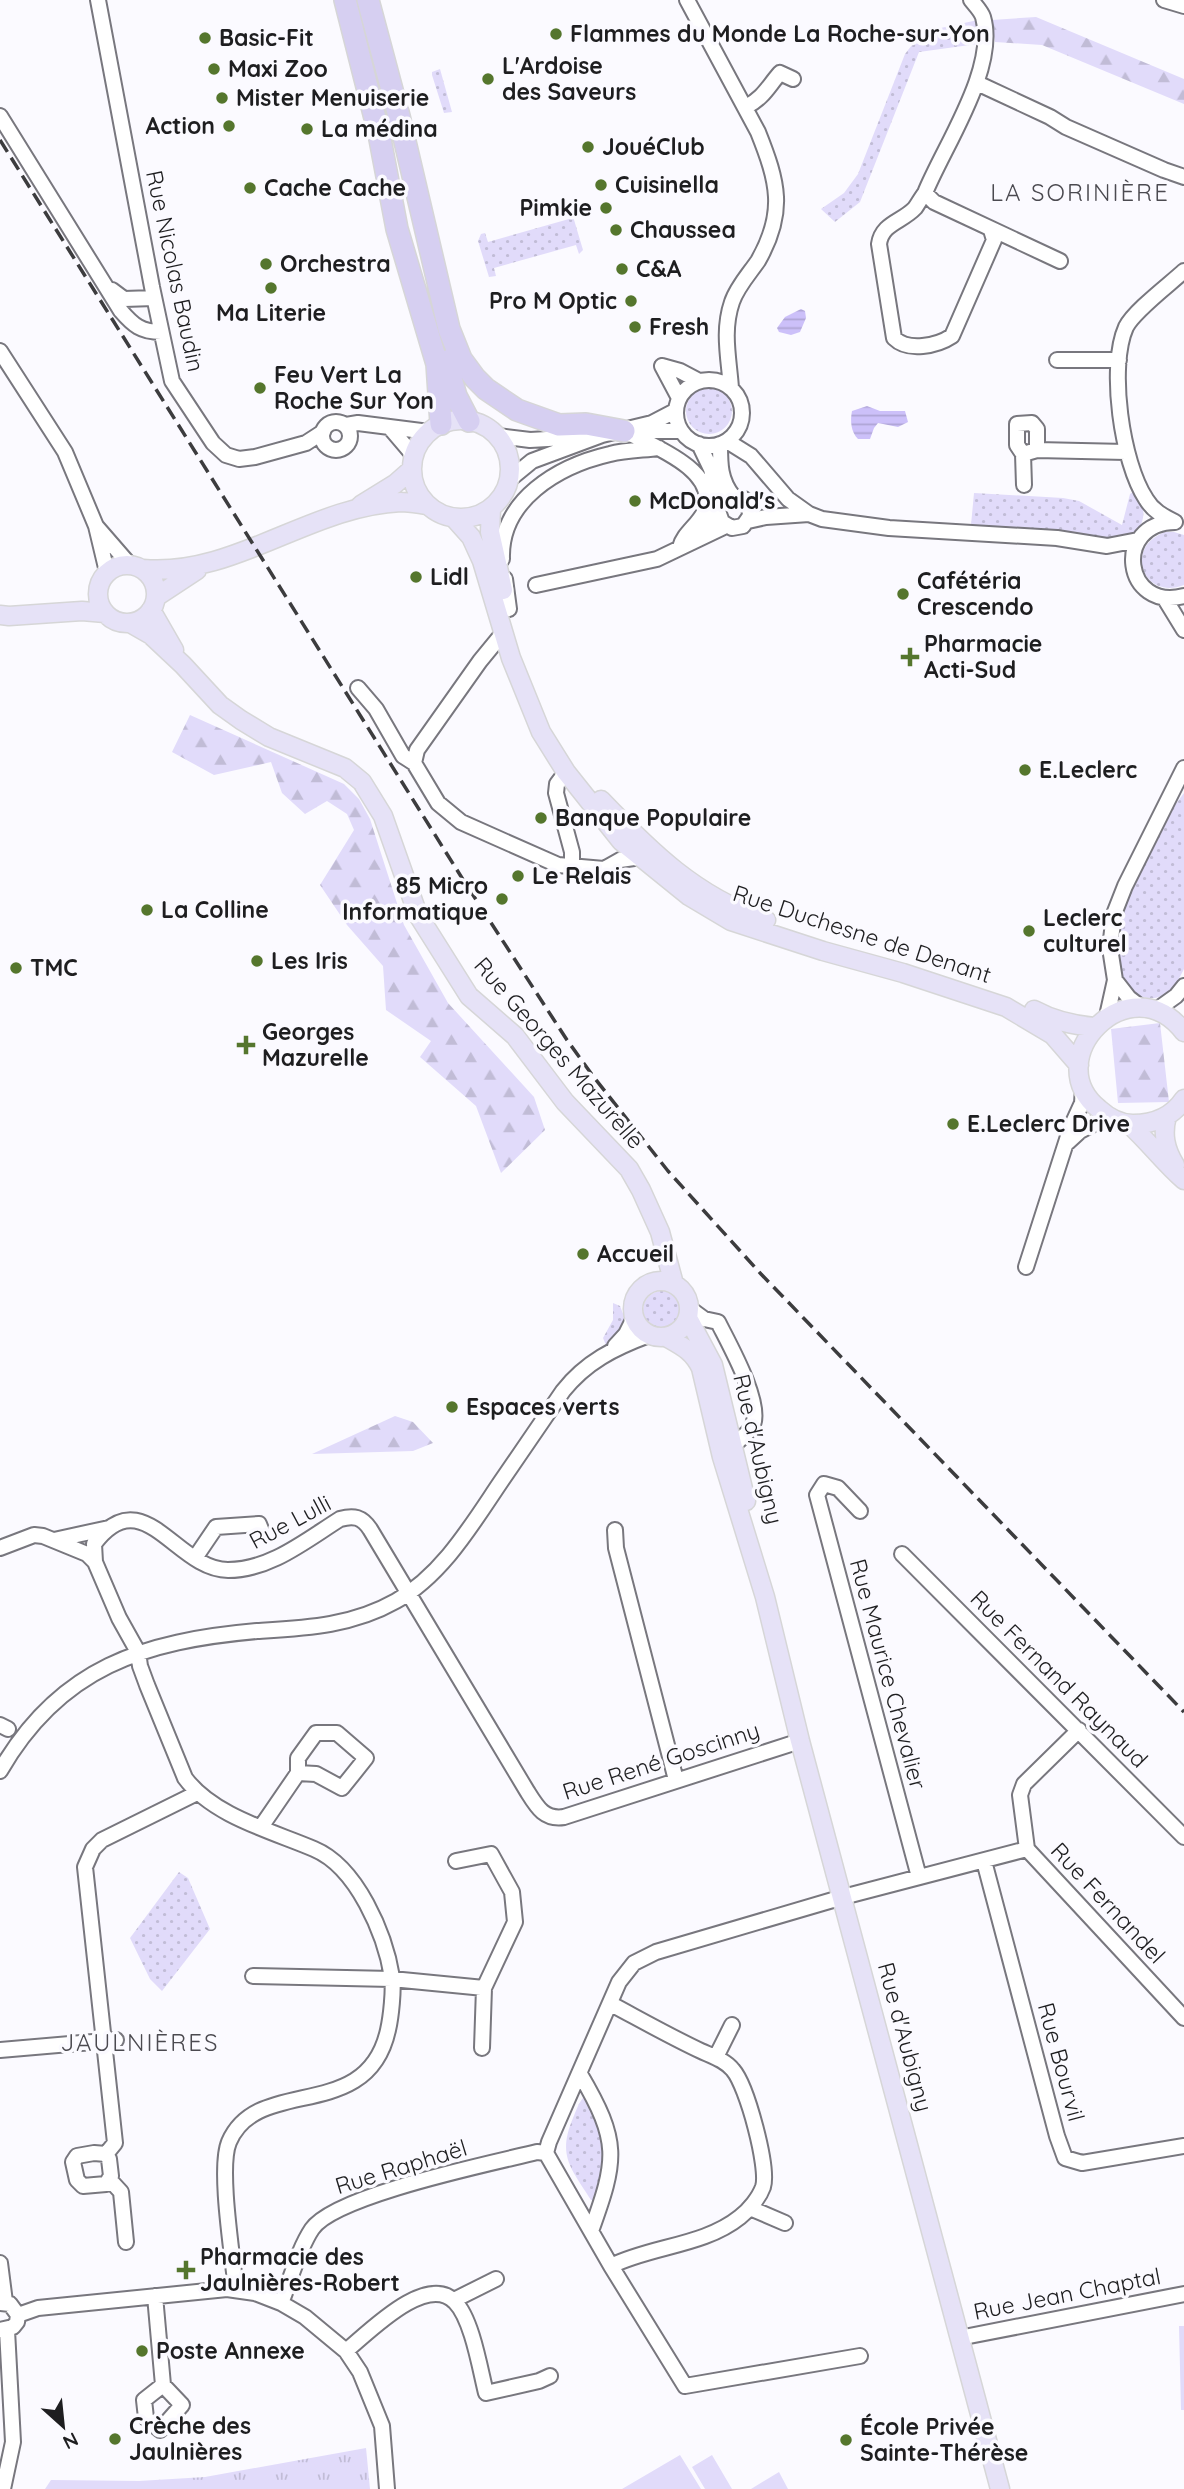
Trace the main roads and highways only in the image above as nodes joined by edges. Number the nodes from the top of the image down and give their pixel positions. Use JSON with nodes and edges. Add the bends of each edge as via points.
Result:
{"nodes":[{"id":1,"x":345,"y":0,"type":"edge"},
{"id":2,"x":368,"y":0,"type":"edge"},
{"id":3,"x":419,"y":205,"type":"junction"},
{"id":4,"x":469,"y":421,"type":"junction"},
{"id":5,"x":435,"y":428,"type":"junction"},
{"id":6,"x":624,"y":431,"type":"road end"},
{"id":7,"x":413,"y":463,"type":"junction"},
{"id":8,"x":427,"y":505,"type":"junction"},
{"id":9,"x":491,"y":509,"type":"junction"},
{"id":10,"x":352,"y":510,"type":"junction"},
{"id":11,"x":454,"y":518,"type":"junction"},
{"id":12,"x":210,"y":562,"type":"junction"},
{"id":13,"x":136,"y":566,"type":"junction"},
{"id":14,"x":103,"y":579,"type":"junction"},
{"id":15,"x":154,"y":604,"type":"junction"},
{"id":16,"x":54,"y":613,"type":"junction"},
{"id":17,"x":105,"y":613,"type":"junction"},
{"id":18,"x":0,"y":615,"type":"edge"},
{"id":19,"x":130,"y":623,"type":"junction"},
{"id":20,"x":183,"y":665,"type":"junction"},
{"id":21,"x":626,"y":836,"type":"junction"},
{"id":22,"x":1100,"y":1022,"type":"junction"},
{"id":23,"x":1184,"y":1032,"type":"edge"},
{"id":24,"x":1079,"y":1065,"type":"junction"},
{"id":25,"x":1184,"y":1100,"type":"edge"},
{"id":26,"x":1167,"y":1116,"type":"junction"},
{"id":27,"x":1129,"y":1124,"type":"junction"},
{"id":28,"x":1184,"y":1180,"type":"edge"},
{"id":29,"x":651,"y":1211,"type":"junction"},
{"id":30,"x":651,"y":1283,"type":"junction"},
{"id":31,"x":674,"y":1284,"type":"junction"},
{"id":32,"x":689,"y":1313,"type":"junction"},
{"id":33,"x":657,"y":1336,"type":"junction"},
{"id":34,"x":765,"y":1597,"type":"junction"},
{"id":35,"x":1000,"y":2489,"type":"edge"}],
"edges":[{"from":1,"to":5,"type":"highway","via":[[397,229],[436,364]]},
{"from":2,"to":3,"type":"highway"},
{"from":3,"to":4,"type":"highway","via":[[449,373]]},
{"from":3,"to":6,"type":"highway","via":[[449,329],[461,359],[475,377],[499,399],[534,418]]},
{"from":4,"to":5,"type":"main road"},
{"from":4,"to":9,"type":"main road","via":[[498,436],[510,464],[506,490]]},
{"from":5,"to":7,"type":"main road","via":[[420,443]]},
{"from":7,"to":8,"type":"main road","via":[[414,482]]},
{"from":7,"to":10,"type":"main road","via":[[386,491]]},
{"from":8,"to":10,"type":"main road","via":[[401,502]]},
{"from":8,"to":11,"type":"main road"},
{"from":9,"to":11,"type":"main road"},
{"from":9,"to":21,"type":"main road","name":"Rue Duchesne de Denant","via":[[494,557],[524,663],[545,715],[573,765]]},
{"from":10,"to":12,"type":"main road"},
{"from":11,"to":21,"type":"main road","name":"Rue Duchesne de Denant","via":[[471,537],[482,561],[503,633],[541,732],[566,772]]},
{"from":12,"to":13,"type":"main road","via":[[168,571]]},
{"from":12,"to":15,"type":"main road","via":[[172,585]]},
{"from":13,"to":14,"type":"main road","via":[[121,565]]},
{"from":13,"to":15,"type":"main road","via":[[154,581]]},
{"from":14,"to":16,"type":"main road","via":[[81,599]]},
{"from":14,"to":17,"type":"main road","via":[[100,605]]},
{"from":15,"to":19,"type":"main road","via":[[146,616]]},
{"from":15,"to":20,"type":"main road","name":"Rue Georges Mazurelle"},
{"from":16,"to":17,"type":"main road"},
{"from":16,"to":18,"type":"main road"},
{"from":17,"to":19,"type":"main road"},
{"from":19,"to":20,"type":"main road","name":"Rue Georges Mazurelle","via":[[151,635]]},
{"from":20,"to":29,"type":"main road","name":"Rue Georges Mazurelle","via":[[220,705],[241,720],[269,737],[345,768],[362,782],[383,816],[418,915],[469,996],[515,1036],[565,1102],[629,1169]]},
{"from":21,"to":22,"type":"main road","name":"Rue Duchesne de Denant","via":[[734,909],[1021,1002],[1070,1025]]},
{"from":21,"to":24,"type":"main road","name":"Rue Duchesne de Denant","via":[[641,857],[689,896],[731,921],[1006,1007],[1053,1035]]},
{"from":22,"to":23,"type":"main road","via":[[1118,1011],[1149,1009],[1168,1017]]},
{"from":22,"to":24,"type":"main road","via":[[1086,1038]]},
{"from":24,"to":27,"type":"main road","via":[[1083,1088],[1093,1104],[1107,1117]]},
{"from":25,"to":26,"type":"main road"},
{"from":26,"to":27,"type":"main road"},
{"from":26,"to":28,"type":"main road","via":[[1166,1147]]},
{"from":27,"to":28,"type":"main road"},
{"from":29,"to":30,"type":"main road","name":"Rue Georges Mazurelle","via":[[655,1260]]},
{"from":29,"to":31,"type":"main road","name":"Rue Georges Mazurelle"},
{"from":30,"to":31,"type":"main road"},
{"from":30,"to":33,"type":"main road","via":[[635,1299],[634,1318],[637,1325]]},
{"from":31,"to":32,"type":"main road","via":[[685,1294]]},
{"from":32,"to":33,"type":"main road","via":[[680,1331]]},
{"from":32,"to":34,"type":"main road","name":"Rue d'Aubigny","via":[[713,1365]]},
{"from":33,"to":34,"type":"main road","name":"Rue d'Aubigny","via":[[688,1349],[701,1368],[722,1457]]},
{"from":34,"to":35,"type":"main road","name":"Rue d'Aubigny"}]}
